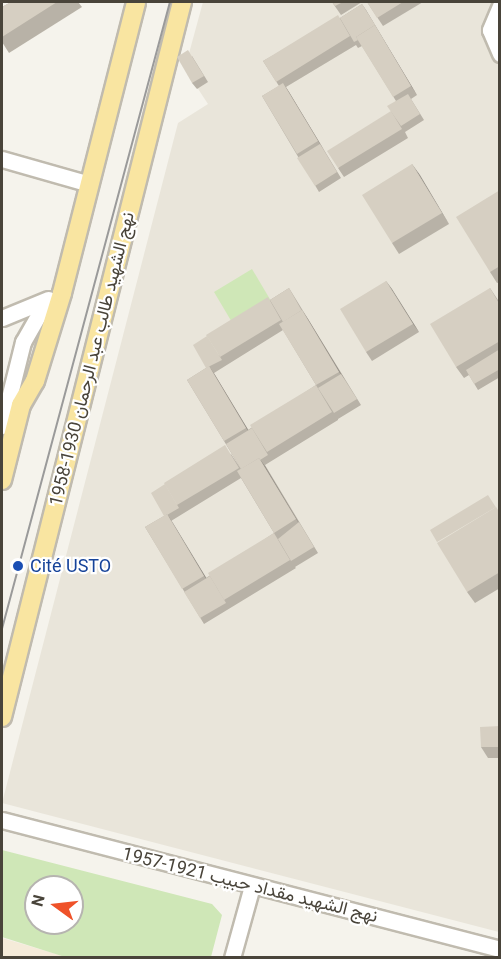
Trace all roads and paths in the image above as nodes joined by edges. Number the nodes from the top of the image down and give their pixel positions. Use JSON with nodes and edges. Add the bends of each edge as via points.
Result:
{"nodes":[{"id":1,"x":136,"y":2,"type":"edge"},
{"id":2,"x":182,"y":2,"type":"edge"},
{"id":3,"x":500,"y":6,"type":"edge"},
{"id":4,"x":500,"y":54,"type":"edge"},
{"id":5,"x":2,"y":159,"type":"edge"},
{"id":6,"x":90,"y":184,"type":"junction"},
{"id":7,"x":54,"y":296,"type":"junction"},
{"id":8,"x":2,"y":318,"type":"edge"},
{"id":9,"x":2,"y":426,"type":"edge"},
{"id":10,"x":2,"y":480,"type":"edge"},
{"id":11,"x":2,"y":717,"type":"edge"},
{"id":12,"x":2,"y":820,"type":"edge"},
{"id":13,"x":252,"y":886,"type":"junction"},
{"id":14,"x":500,"y":950,"type":"edge"},
{"id":15,"x":232,"y":957,"type":"edge"}],
"edges":[{"from":1,"to":6,"type":"main road"},
{"from":2,"to":11,"type":"main road","name":"نهج الشهيد طالب عبد الرحمان 1930-1958"},
{"from":3,"to":4,"type":"street","via":[[490,30]]},
{"from":5,"to":6,"type":"street"},
{"from":6,"to":7,"type":"main road"},
{"from":7,"to":8,"type":"street"},
{"from":7,"to":9,"type":"street","via":[[23,342]]},
{"from":7,"to":10,"type":"main road","via":[[35,381],[21,405]]},
{"from":12,"to":13,"type":"street","name":"نهج الشهيد مقداد حبيب 1921-1957"},
{"from":13,"to":14,"type":"street","name":"نهج الشهيد مقداد حبيب 1921-1957"},
{"from":13,"to":15,"type":"street"}]}
